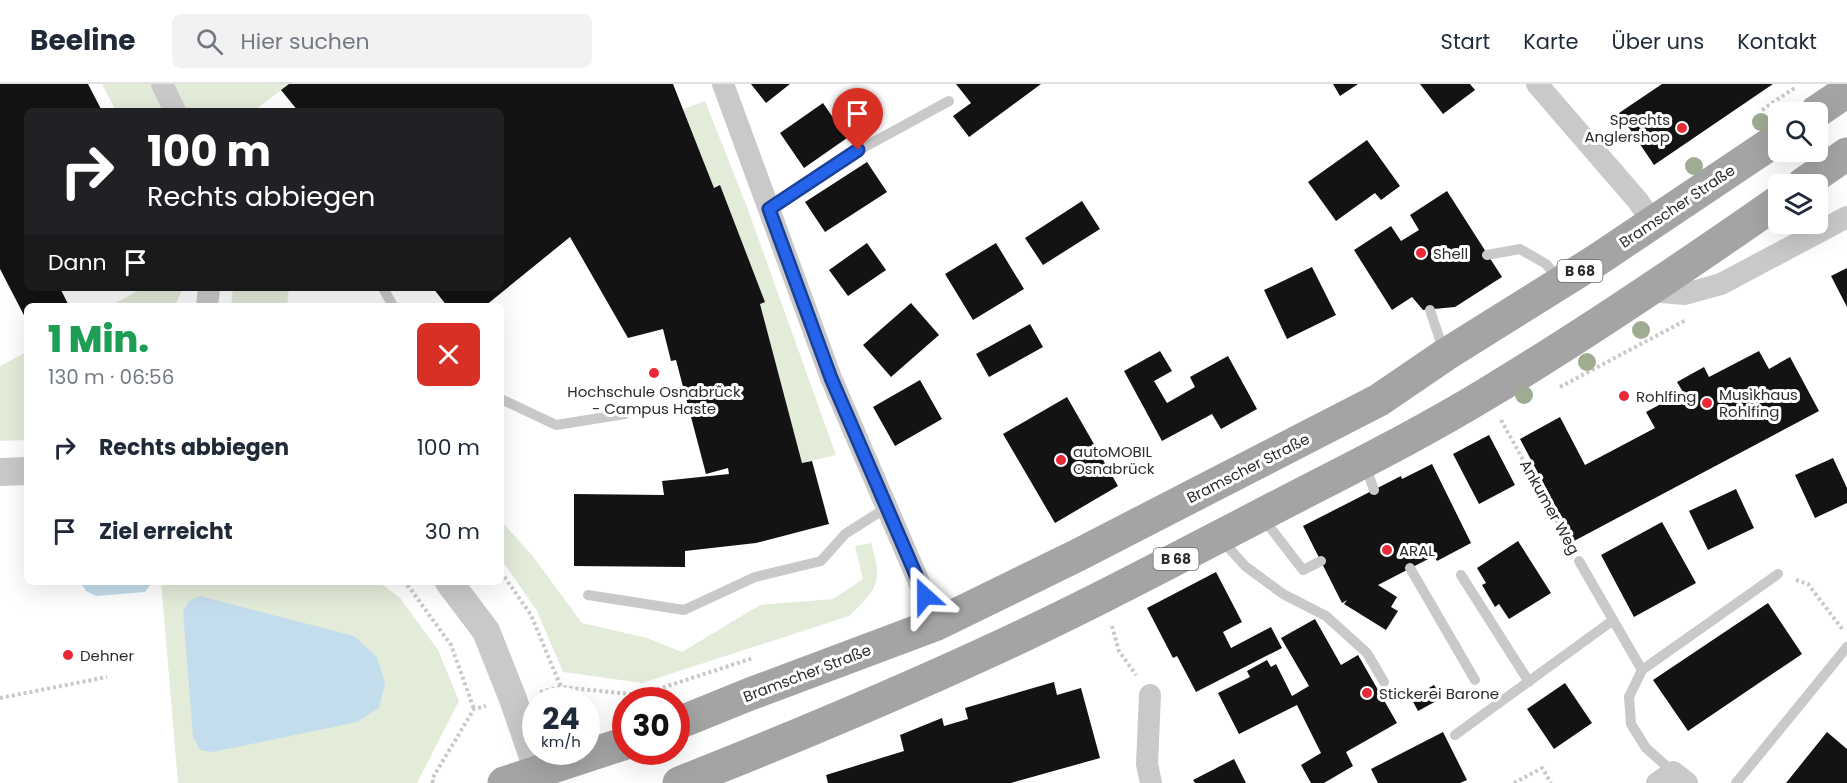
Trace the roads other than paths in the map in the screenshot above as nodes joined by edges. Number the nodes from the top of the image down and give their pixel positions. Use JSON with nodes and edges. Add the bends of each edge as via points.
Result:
{"nodes":[{"id":1,"x":162,"y":84,"type":"edge"},
{"id":2,"x":723,"y":84,"type":"edge"},
{"id":3,"x":1538,"y":84,"type":"edge"},
{"id":4,"x":1847,"y":91,"type":"edge"},
{"id":5,"x":949,"y":101,"type":"dead end"},
{"id":6,"x":1828,"y":104,"type":"edge"},
{"id":7,"x":174,"y":108,"type":"edge"},
{"id":8,"x":1768,"y":145,"type":"edge"},
{"id":9,"x":1847,"y":154,"type":"edge"},
{"id":10,"x":1818,"y":174,"type":"edge"},
{"id":11,"x":769,"y":209,"type":"junction"},
{"id":12,"x":1768,"y":209,"type":"edge"},
{"id":13,"x":1847,"y":218,"type":"edge"},
{"id":14,"x":1653,"y":223,"type":"junction"},
{"id":15,"x":1487,"y":255,"type":"dead end"},
{"id":16,"x":1562,"y":283,"type":"junction"},
{"id":17,"x":1650,"y":291,"type":"junction"},
{"id":18,"x":1430,"y":310,"type":"dead end"},
{"id":19,"x":1445,"y":355,"type":"junction"},
{"id":20,"x":504,"y":400,"type":"edge"},
{"id":21,"x":625,"y":414,"type":"dead end"},
{"id":22,"x":24,"y":471,"type":"edge"},
{"id":23,"x":0,"y":472,"type":"edge"},
{"id":24,"x":886,"y":508,"type":"junction"},
{"id":25,"x":1260,"y":515,"type":"junction"},
{"id":26,"x":1219,"y":537,"type":"junction"},
{"id":27,"x":1321,"y":561,"type":"dead end"},
{"id":28,"x":1580,"y":561,"type":"road end"},
{"id":29,"x":1410,"y":568,"type":"dead end"},
{"id":30,"x":1778,"y":574,"type":"road end"},
{"id":31,"x":1461,"y":575,"type":"dead end"},
{"id":32,"x":451,"y":585,"type":"edge"},
{"id":33,"x":588,"y":595,"type":"dead end"},
{"id":34,"x":1612,"y":621,"type":"junction"},
{"id":35,"x":937,"y":624,"type":"junction"},
{"id":36,"x":1847,"y":648,"type":"edge"},
{"id":37,"x":1642,"y":669,"type":"junction"},
{"id":38,"x":1475,"y":680,"type":"dead end"},
{"id":39,"x":1384,"y":682,"type":"dead end"},
{"id":40,"x":1528,"y":682,"type":"junction"},
{"id":41,"x":1150,"y":695,"type":"road end"},
{"id":42,"x":690,"y":718,"type":"edge"},
{"id":43,"x":1455,"y":735,"type":"dead end"},
{"id":44,"x":612,"y":749,"type":"edge"},
{"id":45,"x":540,"y":777,"type":"edge"},
{"id":46,"x":1672,"y":779,"type":"edge"},
{"id":47,"x":504,"y":783,"type":"edge"},
{"id":48,"x":678,"y":783,"type":"edge"},
{"id":49,"x":1151,"y":783,"type":"edge"},
{"id":50,"x":1736,"y":783,"type":"edge"}],
"edges":[{"from":1,"to":7,"type":"street"},
{"from":2,"to":11,"type":"street"},
{"from":3,"to":14,"type":"street"},
{"from":4,"to":6,"type":"main road"},
{"from":5,"to":11,"type":"lane","via":[[858,150]]},
{"from":8,"to":14,"type":"main road","name":"Bramscher Straße","number":"B 68"},
{"from":9,"to":10,"type":"main road"},
{"from":11,"to":24,"type":"street","via":[[831,378]]},
{"from":12,"to":17,"type":"main road","number":"B 68"},
{"from":13,"to":17,"type":"street","via":[[1721,284],[1685,294]]},
{"from":14,"to":16,"type":"main road","name":"Bramscher Straße","number":"B 68"},
{"from":15,"to":16,"type":"lane","via":[[1520,249],[1546,264]]},
{"from":16,"to":19,"type":"main road","name":"Bramscher Straße","number":"B 68"},
{"from":17,"to":25,"type":"main road","number":"B 68","via":[[1484,396],[1369,476]]},
{"from":18,"to":19,"type":"lane"},
{"from":19,"to":35,"type":"main road","name":"Bramscher Straße","number":"B 68","via":[[1379,400],[1320,432]]},
{"from":20,"to":21,"type":"lane","via":[[556,425]]},
{"from":22,"to":23,"type":"street"},
{"from":24,"to":33,"type":"lane","via":[[845,534],[821,561],[754,577],[684,610]]},
{"from":24,"to":35,"type":"street"},
{"from":25,"to":26,"type":"main road","number":"B 68"},
{"from":25,"to":27,"type":"lane","via":[[1303,570]]},
{"from":26,"to":39,"type":"lane","via":[[1245,566],[1283,594],[1326,616],[1367,653]]},
{"from":26,"to":48,"type":"main road","number":"B 68","via":[[990,651]]},
{"from":28,"to":34,"type":"lane","name":"Ankumer Weg"},
{"from":29,"to":38,"type":"lane"},
{"from":30,"to":37,"type":"lane"},
{"from":31,"to":40,"type":"lane"},
{"from":32,"to":45,"type":"street","via":[[486,631]]},
{"from":34,"to":37,"type":"lane","name":"Ankumer Weg"},
{"from":34,"to":40,"type":"lane"},
{"from":35,"to":42,"type":"main road","name":"Bramscher Straße","number":"B 68"},
{"from":36,"to":50,"type":"lane"},
{"from":37,"to":46,"type":"lane","via":[[1629,697],[1631,724]]},
{"from":40,"to":43,"type":"lane"},
{"from":41,"to":49,"type":"street","via":[[1147,764]]},
{"from":44,"to":45,"type":"main road"},
{"from":45,"to":47,"type":"main road"}]}
